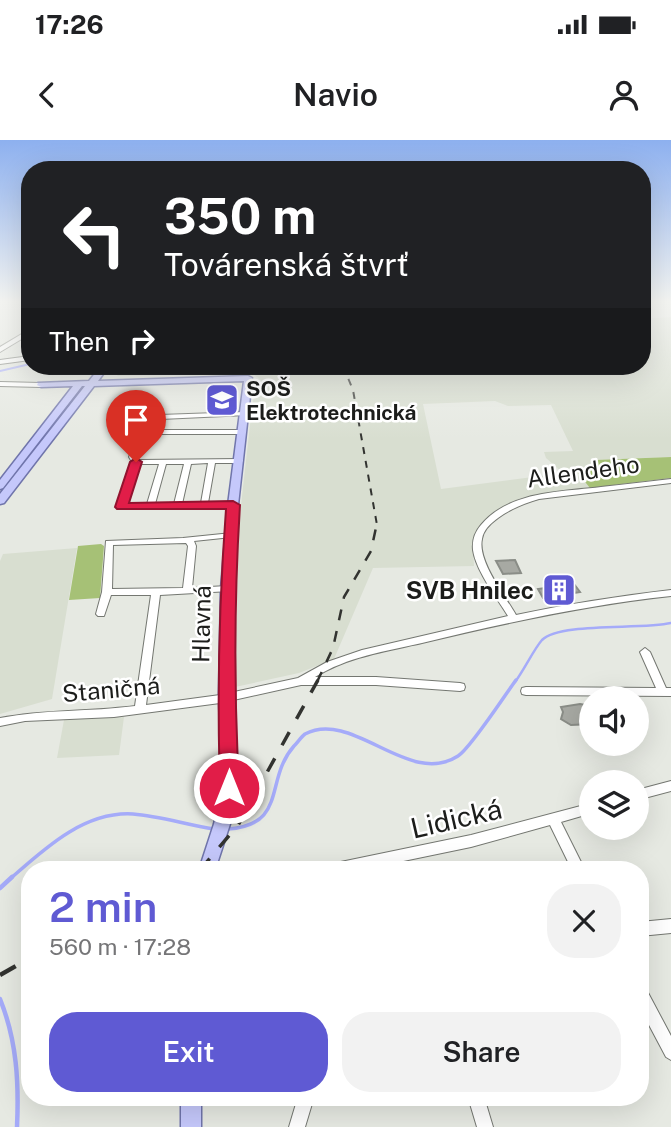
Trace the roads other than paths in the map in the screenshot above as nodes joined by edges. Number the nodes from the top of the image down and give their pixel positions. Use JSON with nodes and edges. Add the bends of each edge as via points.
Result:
{"nodes":[{"id":1,"x":21,"y":359,"type":"edge"},
{"id":2,"x":0,"y":362,"type":"edge"},
{"id":3,"x":90,"y":375,"type":"edge"},
{"id":4,"x":95,"y":375,"type":"edge"},
{"id":5,"x":108,"y":375,"type":"edge"},
{"id":6,"x":248,"y":378,"type":"joint"},
{"id":7,"x":127,"y":381,"type":"junction"},
{"id":8,"x":0,"y":384,"type":"edge"},
{"id":9,"x":62,"y":384,"type":"junction"},
{"id":10,"x":84,"y":384,"type":"junction"},
{"id":11,"x":41,"y":385,"type":"joint"},
{"id":12,"x":17,"y":386,"type":"junction"},
{"id":13,"x":10,"y":397,"type":"dead end"},
{"id":14,"x":68,"y":397,"type":"junction"},
{"id":15,"x":245,"y":414,"type":"junction"},
{"id":16,"x":142,"y":432,"type":"junction"},
{"id":17,"x":243,"y":432,"type":"junction"},
{"id":18,"x":188,"y":461,"type":"junction"},
{"id":19,"x":212,"y":461,"type":"junction"},
{"id":20,"x":239,"y":461,"type":"junction"},
{"id":21,"x":136,"y":462,"type":"junction"},
{"id":22,"x":163,"y":462,"type":"junction"},
{"id":23,"x":671,"y":481,"type":"edge"},
{"id":24,"x":0,"y":486,"type":"edge"},
{"id":25,"x":0,"y":501,"type":"edge"},
{"id":26,"x":233,"y":505,"type":"junction"},
{"id":27,"x":150,"y":506,"type":"junction"},
{"id":28,"x":177,"y":506,"type":"junction"},
{"id":29,"x":204,"y":506,"type":"junction"},
{"id":30,"x":232,"y":535,"type":"junction"},
{"id":31,"x":191,"y":537,"type":"junction"},
{"id":32,"x":227,"y":589,"type":"junction"},
{"id":33,"x":187,"y":590,"type":"junction"},
{"id":34,"x":107,"y":592,"type":"junction"},
{"id":35,"x":156,"y":592,"type":"junction"},
{"id":36,"x":671,"y":593,"type":"edge"},
{"id":37,"x":101,"y":614,"type":"dead end"},
{"id":38,"x":513,"y":617,"type":"junction"},
{"id":39,"x":645,"y":652,"type":"dead end"},
{"id":40,"x":301,"y":681,"type":"junction"},
{"id":41,"x":460,"y":687,"type":"dead end"},
{"id":42,"x":526,"y":691,"type":"dead end"},
{"id":43,"x":667,"y":692,"type":"edge"},
{"id":44,"x":229,"y":696,"type":"junction"},
{"id":45,"x":140,"y":709,"type":"junction"},
{"id":46,"x":0,"y":722,"type":"edge"},
{"id":47,"x":671,"y":786,"type":"edge"},
{"id":48,"x":649,"y":792,"type":"edge"},
{"id":49,"x":579,"y":812,"type":"edge"},
{"id":50,"x":553,"y":819,"type":"junction"},
{"id":51,"x":220,"y":831,"type":"joint"},
{"id":52,"x":209,"y":861,"type":"edge"},
{"id":53,"x":374,"y":861,"type":"edge"},
{"id":54,"x":574,"y":861,"type":"edge"},
{"id":55,"x":671,"y":926,"type":"edge"},
{"id":56,"x":649,"y":928,"type":"edge"},
{"id":57,"x":649,"y":1009,"type":"edge"},
{"id":58,"x":669,"y":1046,"type":"edge"},
{"id":59,"x":191,"y":1106,"type":"edge"},
{"id":60,"x":303,"y":1106,"type":"edge"},
{"id":61,"x":479,"y":1106,"type":"edge"},
{"id":62,"x":191,"y":1127,"type":"edge"},
{"id":63,"x":297,"y":1127,"type":"edge"},
{"id":64,"x":485,"y":1127,"type":"edge"}],
"edges":[{"from":1,"to":2,"type":"street"},
{"from":3,"to":10,"type":"main road"},
{"from":4,"to":10,"type":"main road"},
{"from":5,"to":7,"type":"main road"},
{"from":6,"to":7,"type":"main road"},
{"from":6,"to":15,"type":"main road","name":"Hlavná"},
{"from":7,"to":10,"type":"main road"},
{"from":7,"to":10,"type":"main road"},
{"from":8,"to":12,"type":"street"},
{"from":9,"to":10,"type":"main road"},
{"from":9,"to":10,"type":"main road"},
{"from":9,"to":11,"type":"main road"},
{"from":9,"to":14,"type":"main road"},
{"from":10,"to":14,"type":"main road"},
{"from":10,"to":25,"type":"main road"},
{"from":11,"to":12,"type":"street"},
{"from":12,"to":13,"type":"street"},
{"from":14,"to":24,"type":"main road"},
{"from":15,"to":16,"type":"street","via":[[156,417],[147,421]]},
{"from":15,"to":17,"type":"main road","name":"Hlavná"},
{"from":16,"to":17,"type":"street"},
{"from":16,"to":21,"type":"street","via":[[133,457]]},
{"from":17,"to":20,"type":"main road","name":"Hlavná"},
{"from":18,"to":19,"type":"street"},
{"from":18,"to":22,"type":"street"},
{"from":18,"to":28,"type":"street"},
{"from":19,"to":20,"type":"street"},
{"from":19,"to":29,"type":"street"},
{"from":20,"to":26,"type":"main road","name":"Hlavná"},
{"from":21,"to":22,"type":"street"},
{"from":21,"to":27,"type":"street","via":[[122,507]]},
{"from":22,"to":27,"type":"street"},
{"from":23,"to":38,"type":"street","name":"Allendeho","via":[[519,501],[496,515],[480,534],[477,548]]},
{"from":26,"to":29,"type":"street"},
{"from":26,"to":30,"type":"main road","name":"Hlavná"},
{"from":27,"to":28,"type":"street"},
{"from":28,"to":29,"type":"street"},
{"from":30,"to":31,"type":"street"},
{"from":30,"to":32,"type":"main road","name":"Hlavná"},
{"from":31,"to":33,"type":"street"},
{"from":31,"to":34,"type":"street","via":[[109,543]]},
{"from":32,"to":33,"type":"street"},
{"from":32,"to":44,"type":"main road","name":"Hlavná"},
{"from":33,"to":35,"type":"street"},
{"from":34,"to":35,"type":"street"},
{"from":34,"to":37,"type":"street"},
{"from":35,"to":45,"type":"street"},
{"from":36,"to":38,"type":"street"},
{"from":38,"to":40,"type":"street","via":[[355,655]]},
{"from":39,"to":43,"type":"street"},
{"from":40,"to":41,"type":"street"},
{"from":40,"to":44,"type":"street","name":"Staničná"},
{"from":42,"to":43,"type":"street"},
{"from":44,"to":45,"type":"street","name":"Staničná"},
{"from":44,"to":51,"type":"main road","name":"Hlavná","via":[[229,788]]},
{"from":45,"to":46,"type":"street","name":"Staničná"},
{"from":47,"to":48,"type":"street"},
{"from":49,"to":50,"type":"street","name":"Lidická"},
{"from":50,"to":53,"type":"street","name":"Lidická"},
{"from":50,"to":54,"type":"street"},
{"from":51,"to":52,"type":"main road","name":"Hlavná"},
{"from":55,"to":56,"type":"street"},
{"from":57,"to":58,"type":"street"},
{"from":59,"to":62,"type":"main road"},
{"from":60,"to":63,"type":"street"},
{"from":61,"to":64,"type":"street"}]}
